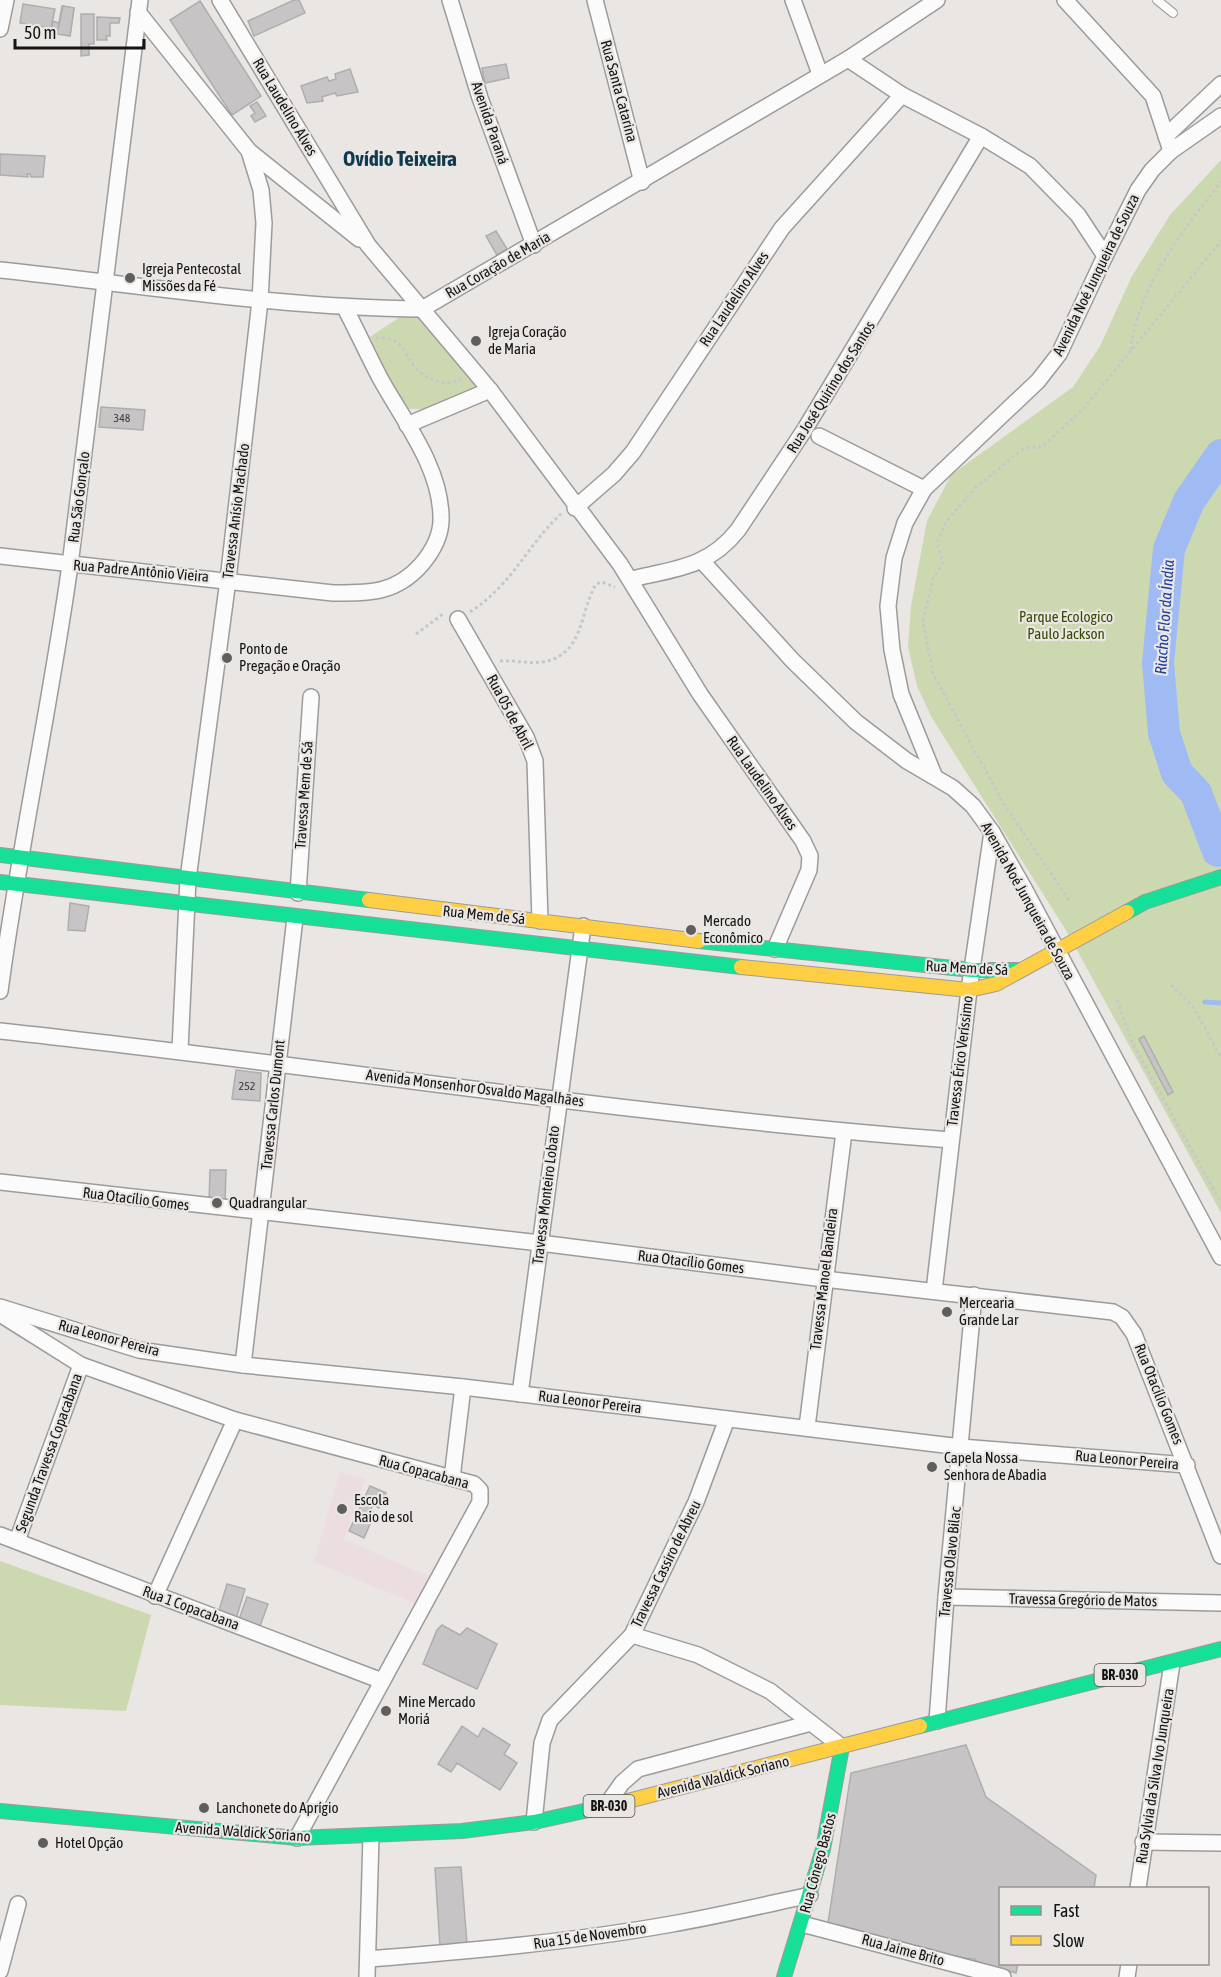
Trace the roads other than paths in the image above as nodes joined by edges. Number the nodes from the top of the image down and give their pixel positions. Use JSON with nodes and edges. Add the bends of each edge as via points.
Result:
{"nodes":[{"id":1,"x":6,"y":0,"type":"edge"},
{"id":2,"x":220,"y":0,"type":"edge"},
{"id":3,"x":450,"y":0,"type":"edge"},
{"id":4,"x":595,"y":0,"type":"edge"},
{"id":5,"x":793,"y":0,"type":"edge"},
{"id":6,"x":936,"y":0,"type":"edge"},
{"id":7,"x":1065,"y":0,"type":"edge"},
{"id":8,"x":1157,"y":0,"type":"edge"},
{"id":9,"x":139,"y":6,"type":"edge"},
{"id":10,"x":1173,"y":13,"type":"dead end"},
{"id":11,"x":0,"y":29,"type":"edge"},
{"id":12,"x":848,"y":59,"type":"junction"},
{"id":13,"x":820,"y":74,"type":"junction"},
{"id":14,"x":1221,"y":84,"type":"edge"},
{"id":15,"x":902,"y":95,"type":"junction"},
{"id":16,"x":1221,"y":116,"type":"edge"},
{"id":17,"x":981,"y":136,"type":"junction"},
{"id":18,"x":1167,"y":136,"type":"junction"},
{"id":19,"x":249,"y":151,"type":"junction"},
{"id":20,"x":1171,"y":152,"type":"junction"},
{"id":21,"x":642,"y":182,"type":"junction"},
{"id":22,"x":368,"y":245,"type":"junction"},
{"id":23,"x":534,"y":245,"type":"junction"},
{"id":24,"x":1105,"y":256,"type":"junction"},
{"id":25,"x":0,"y":270,"type":"edge"},
{"id":26,"x":106,"y":281,"type":"junction"},
{"id":27,"x":260,"y":301,"type":"junction"},
{"id":28,"x":345,"y":308,"type":"junction"},
{"id":29,"x":422,"y":309,"type":"junction"},
{"id":30,"x":490,"y":390,"type":"junction"},
{"id":31,"x":407,"y":425,"type":"junction"},
{"id":32,"x":819,"y":436,"type":"dead end"},
{"id":33,"x":924,"y":489,"type":"junction"},
{"id":34,"x":576,"y":508,"type":"junction"},
{"id":35,"x":0,"y":556,"type":"edge"},
{"id":36,"x":702,"y":561,"type":"junction"},
{"id":37,"x":70,"y":565,"type":"junction"},
{"id":38,"x":228,"y":580,"type":"junction"},
{"id":39,"x":634,"y":585,"type":"junction"},
{"id":40,"x":458,"y":619,"type":"road end"},
{"id":41,"x":311,"y":697,"type":"dead end"},
{"id":42,"x":934,"y":775,"type":"junction"},
{"id":43,"x":992,"y":832,"type":"junction"},
{"id":44,"x":0,"y":855,"type":"edge"},
{"id":45,"x":19,"y":857,"type":"junction"},
{"id":46,"x":1221,"y":877,"type":"edge"},
{"id":47,"x":188,"y":879,"type":"junction"},
{"id":48,"x":7,"y":882,"type":"edge"},
{"id":49,"x":298,"y":893,"type":"junction"},
{"id":50,"x":186,"y":903,"type":"junction"},
{"id":51,"x":295,"y":918,"type":"junction"},
{"id":52,"x":540,"y":921,"type":"junction"},
{"id":53,"x":583,"y":926,"type":"junction"},
{"id":54,"x":770,"y":949,"type":"junction"},
{"id":55,"x":1056,"y":949,"type":"junction"},
{"id":56,"x":579,"y":950,"type":"junction"},
{"id":57,"x":761,"y":970,"type":"junction"},
{"id":58,"x":972,"y":970,"type":"junction"},
{"id":59,"x":1018,"y":970,"type":"junction"},
{"id":60,"x":969,"y":990,"type":"junction"},
{"id":61,"x":0,"y":991,"type":"edge"},
{"id":62,"x":0,"y":1030,"type":"edge"},
{"id":63,"x":180,"y":1050,"type":"junction"},
{"id":64,"x":277,"y":1062,"type":"junction"},
{"id":65,"x":559,"y":1099,"type":"junction"},
{"id":66,"x":844,"y":1132,"type":"junction"},
{"id":67,"x":951,"y":1140,"type":"junction"},
{"id":68,"x":0,"y":1182,"type":"edge"},
{"id":69,"x":261,"y":1213,"type":"junction"},
{"id":70,"x":540,"y":1243,"type":"junction"},
{"id":71,"x":1221,"y":1257,"type":"edge"},
{"id":72,"x":824,"y":1279,"type":"junction"},
{"id":73,"x":934,"y":1290,"type":"junction"},
{"id":74,"x":974,"y":1295,"type":"junction"},
{"id":75,"x":0,"y":1307,"type":"edge"},
{"id":76,"x":0,"y":1314,"type":"edge"},
{"id":77,"x":81,"y":1365,"type":"junction"},
{"id":78,"x":243,"y":1365,"type":"junction"},
{"id":79,"x":464,"y":1387,"type":"junction"},
{"id":80,"x":520,"y":1394,"type":"junction"},
{"id":81,"x":727,"y":1419,"type":"junction"},
{"id":82,"x":235,"y":1420,"type":"junction"},
{"id":83,"x":807,"y":1427,"type":"junction"},
{"id":84,"x":962,"y":1447,"type":"junction"},
{"id":85,"x":1187,"y":1465,"type":"junction"},
{"id":86,"x":452,"y":1479,"type":"junction"},
{"id":87,"x":0,"y":1535,"type":"edge"},
{"id":88,"x":16,"y":1541,"type":"junction"},
{"id":89,"x":1221,"y":1556,"type":"edge"},
{"id":90,"x":155,"y":1596,"type":"junction"},
{"id":91,"x":946,"y":1597,"type":"junction"},
{"id":92,"x":1221,"y":1603,"type":"edge"},
{"id":93,"x":632,"y":1635,"type":"junction"},
{"id":94,"x":1221,"y":1649,"type":"edge"},
{"id":95,"x":1172,"y":1663,"type":"junction"},
{"id":96,"x":382,"y":1681,"type":"junction"},
{"id":97,"x":937,"y":1721,"type":"junction"},
{"id":98,"x":811,"y":1723,"type":"junction"},
{"id":99,"x":842,"y":1747,"type":"junction"},
{"id":100,"x":605,"y":1807,"type":"junction"},
{"id":101,"x":0,"y":1811,"type":"edge"},
{"id":102,"x":534,"y":1822,"type":"junction"},
{"id":103,"x":371,"y":1836,"type":"junction"},
{"id":104,"x":297,"y":1838,"type":"junction"},
{"id":105,"x":1143,"y":1842,"type":"junction"},
{"id":106,"x":1221,"y":1843,"type":"edge"},
{"id":107,"x":1138,"y":1887,"type":"edge"},
{"id":108,"x":810,"y":1895,"type":"junction"},
{"id":109,"x":18,"y":1904,"type":"dead end"},
{"id":110,"x":802,"y":1924,"type":"junction"},
{"id":111,"x":368,"y":1959,"type":"junction"},
{"id":112,"x":0,"y":1971,"type":"edge"},
{"id":113,"x":367,"y":1977,"type":"edge"},
{"id":114,"x":784,"y":1977,"type":"edge"},
{"id":115,"x":1003,"y":1977,"type":"edge"}],
"edges":[{"from":1,"to":11,"type":"street"},
{"from":2,"to":22,"type":"street","name":"Rua Laudelino Alves"},
{"from":3,"to":23,"type":"street","name":"Avenida Paraná","via":[[480,98]]},
{"from":4,"to":21,"type":"street","name":"Rua Santa Catarina"},
{"from":5,"to":13,"type":"street"},
{"from":6,"to":12,"type":"street","name":"Rua Coração de Maria"},
{"from":7,"to":18,"type":"street","via":[[1153,96]]},
{"from":8,"to":10,"type":"lane"},
{"from":9,"to":19,"type":"street","name":"Travessa Anísio Machado"},
{"from":9,"to":26,"type":"street","name":"Rua São Gonçalo"},
{"from":12,"to":13,"type":"street","name":"Rua Coração de Maria"},
{"from":12,"to":15,"type":"street"},
{"from":13,"to":21,"type":"street","name":"Rua Coração de Maria"},
{"from":14,"to":18,"type":"street"},
{"from":15,"to":17,"type":"street"},
{"from":15,"to":34,"type":"street","name":"Rua Laudelino Alves","via":[[782,228],[633,452]]},
{"from":16,"to":20,"type":"street","name":"Avenida Noé Junqueira de Souza"},
{"from":17,"to":24,"type":"street","via":[[1030,166],[1052,186]]},
{"from":17,"to":36,"type":"street","name":"Rua José Quirino dos Santos","via":[[784,462],[729,541]]},
{"from":18,"to":20,"type":"street"},
{"from":19,"to":22,"type":"street","name":"Rua Laudelino Alves"},
{"from":19,"to":27,"type":"street","name":"Travessa Anísio Machado","via":[[261,190],[264,223]]},
{"from":20,"to":24,"type":"street","name":"Avenida Noé Junqueira de Souza","via":[[1138,190]]},
{"from":21,"to":23,"type":"street","name":"Rua Coração de Maria"},
{"from":22,"to":29,"type":"street","name":"Rua Laudelino Alves"},
{"from":23,"to":29,"type":"street","name":"Rua Coração de Maria"},
{"from":24,"to":33,"type":"street","name":"Avenida Noé Junqueira de Souza","via":[[1059,354],[1038,381]]},
{"from":25,"to":26,"type":"street"},
{"from":26,"to":27,"type":"street"},
{"from":26,"to":37,"type":"street","name":"Rua São Gonçalo"},
{"from":27,"to":28,"type":"street"},
{"from":27,"to":38,"type":"street","name":"Travessa Anísio Machado"},
{"from":28,"to":29,"type":"street"},
{"from":28,"to":31,"type":"street","name":"Rua Padre Antônio Vieira"},
{"from":29,"to":30,"type":"street","name":"Rua Laudelino Alves"},
{"from":30,"to":31,"type":"street"},
{"from":30,"to":34,"type":"street","name":"Rua Laudelino Alves"},
{"from":31,"to":38,"type":"street","name":"Rua Padre Antônio Vieira","via":[[431,473],[441,516],[439,536],[431,553],[401,584],[385,590],[333,593]]},
{"from":32,"to":33,"type":"street"},
{"from":33,"to":42,"type":"street","name":"Avenida Noé Junqueira de Souza","via":[[905,523],[894,558],[888,606],[901,694]]},
{"from":34,"to":39,"type":"street","name":"Rua Laudelino Alves"},
{"from":35,"to":37,"type":"street","name":"Rua Padre Antônio Vieira"},
{"from":36,"to":39,"type":"street","name":"Rua José Quirino dos Santos"},
{"from":36,"to":42,"type":"street","via":[[793,661],[856,722],[907,761]]},
{"from":37,"to":38,"type":"street","name":"Rua Padre Antônio Vieira"},
{"from":37,"to":45,"type":"street","name":"Rua São Gonçalo"},
{"from":38,"to":47,"type":"street","name":"Travessa Anísio Machado"},
{"from":39,"to":54,"type":"street","name":"Rua Laudelino Alves","via":[[659,631],[810,856],[809,870]]},
{"from":40,"to":52,"type":"street","name":"Rua 05 de Abril","via":[[526,737],[535,761]]},
{"from":41,"to":49,"type":"street","name":"Travessa Mem de Sá"},
{"from":42,"to":43,"type":"street","name":"Avenida Noé Junqueira de Souza","via":[[973,806]]},
{"from":43,"to":55,"type":"street","name":"Avenida Noé Junqueira de Souza"},
{"from":43,"to":58,"type":"street","name":"Travessa Érico Veríssimo"},
{"from":44,"to":45,"type":"street","name":"Rua Mem de Sá"},
{"from":45,"to":47,"type":"street","name":"Rua Mem de Sá"},
{"from":45,"to":48,"type":"street","name":"Rua São Gonçalo"},
{"from":46,"to":55,"type":"street","via":[[1145,902]]},
{"from":47,"to":49,"type":"street","name":"Rua Mem de Sá"},
{"from":47,"to":50,"type":"street","name":"Travessa Anísio Machado"},
{"from":48,"to":50,"type":"street","name":"Rua Mem de Sá"},
{"from":48,"to":61,"type":"street","name":"Rua São Gonçalo"},
{"from":49,"to":52,"type":"street","name":"Rua Mem de Sá"},
{"from":50,"to":51,"type":"street","name":"Rua Mem de Sá"},
{"from":50,"to":63,"type":"street","name":"Travessa Anísio Machado"},
{"from":51,"to":56,"type":"street","name":"Rua Mem de Sá"},
{"from":51,"to":64,"type":"street","name":"Travessa Carlos Dumont"},
{"from":52,"to":53,"type":"street","name":"Rua Mem de Sá"},
{"from":53,"to":54,"type":"street","name":"Rua Mem de Sá"},
{"from":53,"to":56,"type":"street","name":"Travessa Monteiro Lobato"},
{"from":54,"to":57,"type":"street"},
{"from":54,"to":58,"type":"street","name":"Rua Mem de Sá"},
{"from":55,"to":59,"type":"street"},
{"from":55,"to":71,"type":"street","name":"Avenida Noé Junqueira de Souza"},
{"from":56,"to":57,"type":"street","name":"Rua Mem de Sá"},
{"from":56,"to":65,"type":"street","name":"Travessa Monteiro Lobato"},
{"from":57,"to":60,"type":"street","name":"Rua Mem de Sá"},
{"from":58,"to":59,"type":"street","name":"Rua Mem de Sá"},
{"from":58,"to":60,"type":"street","name":"Travessa Érico Veríssimo"},
{"from":59,"to":60,"type":"street","name":"Rua Mem de Sá","via":[[996,984]]},
{"from":60,"to":67,"type":"street","name":"Travessa Érico Veríssimo"},
{"from":62,"to":63,"type":"street","name":"Avenida Monsenhor Osvaldo Magalhães"},
{"from":63,"to":64,"type":"street","name":"Avenida Monsenhor Osvaldo Magalhães"},
{"from":64,"to":65,"type":"street","name":"Avenida Monsenhor Osvaldo Magalhães"},
{"from":64,"to":69,"type":"street","name":"Travessa Carlos Dumont"},
{"from":65,"to":66,"type":"street","name":"Avenida Monsenhor Osvaldo Magalhães"},
{"from":65,"to":70,"type":"street","name":"Travessa Monteiro Lobato"},
{"from":66,"to":67,"type":"street","name":"Avenida Monsenhor Osvaldo Magalhães"},
{"from":66,"to":72,"type":"street","name":"Travessa Manoel Bandeira"},
{"from":67,"to":73,"type":"street","name":"Travessa Érico Veríssimo"},
{"from":68,"to":69,"type":"street","name":"Rua Otacílio Gomes"},
{"from":69,"to":70,"type":"street","name":"Rua Otacílio Gomes"},
{"from":69,"to":78,"type":"street","name":"Travessa Carlos Dumont"},
{"from":70,"to":72,"type":"street","name":"Rua Otacílio Gomes"},
{"from":70,"to":80,"type":"street","name":"Travessa Monteiro Lobato"},
{"from":72,"to":73,"type":"street","name":"Rua Otacílio Gomes"},
{"from":72,"to":83,"type":"street","name":"Travessa Manoel Bandeira"},
{"from":73,"to":74,"type":"street","name":"Rua Otacílio Gomes"},
{"from":74,"to":84,"type":"street","name":"Travessa Olavo Bilac"},
{"from":74,"to":85,"type":"street","name":"Rua Otacílio Gomes","via":[[1097,1308],[1122,1317],[1134,1334]]},
{"from":75,"to":78,"type":"street","name":"Rua Leonor Pereira","via":[[139,1350]]},
{"from":76,"to":77,"type":"street","name":"Rua Copacabana"},
{"from":77,"to":82,"type":"street","name":"Rua Copacabana"},
{"from":77,"to":88,"type":"street","name":"Segunda Travessa Copacabana"},
{"from":78,"to":79,"type":"street","name":"Rua Leonor Pereira"},
{"from":79,"to":80,"type":"street","name":"Rua Leonor Pereira"},
{"from":79,"to":86,"type":"street"},
{"from":80,"to":81,"type":"street","name":"Rua Leonor Pereira"},
{"from":81,"to":83,"type":"street","name":"Rua Leonor Pereira"},
{"from":81,"to":93,"type":"street","name":"Travessa Cassiro de Abreu","via":[[696,1502]]},
{"from":82,"to":86,"type":"street","name":"Rua Copacabana"},
{"from":82,"to":90,"type":"street"},
{"from":83,"to":84,"type":"street","name":"Rua Leonor Pereira"},
{"from":84,"to":85,"type":"street","name":"Rua Leonor Pereira"},
{"from":84,"to":91,"type":"street","name":"Travessa Olavo Bilac"},
{"from":85,"to":89,"type":"street","name":"Rua Otacílio Gomes"},
{"from":86,"to":96,"type":"street","name":"Rua Copacabana","via":[[474,1484],[480,1490],[480,1503]]},
{"from":87,"to":88,"type":"street","name":"Rua 1 Copacabana"},
{"from":88,"to":90,"type":"street","name":"Rua 1 Copacabana"},
{"from":90,"to":96,"type":"street","name":"Rua 1 Copacabana"},
{"from":91,"to":92,"type":"street","name":"Travessa Gregório de Matos"},
{"from":91,"to":97,"type":"street","name":"Travessa Olavo Bilac"},
{"from":93,"to":98,"type":"street","via":[[698,1655],[725,1668],[770,1691]]},
{"from":93,"to":102,"type":"street","name":"Travessa Cassiro de Abreu","via":[[549,1720],[542,1743]]},
{"from":94,"to":95,"type":"street","name":"Avenida Waldick Soriano","number":"BR-030"},
{"from":95,"to":97,"type":"street","name":"Avenida Waldick Soriano","number":"BR-030"},
{"from":95,"to":105,"type":"street","name":"Rua Sylvia da Silva Ivo Junqueira"},
{"from":96,"to":104,"type":"street","name":"Rua Copacabana"},
{"from":97,"to":99,"type":"street","name":"Avenida Waldick Soriano","number":"BR-030"},
{"from":98,"to":99,"type":"street"},
{"from":98,"to":100,"type":"street","via":[[638,1769]]},
{"from":99,"to":100,"type":"street","name":"Avenida Waldick Soriano","number":"BR-030"},
{"from":99,"to":108,"type":"street","name":"Rua Cônego Bastos","via":[[831,1816]]},
{"from":100,"to":102,"type":"street","name":"Avenida Waldick Soriano","number":"BR-030"},
{"from":101,"to":104,"type":"street","name":"Avenida Waldick Soriano","number":"BR-030"},
{"from":102,"to":103,"type":"street","name":"Avenida Waldick Soriano","number":"BR-030"},
{"from":103,"to":104,"type":"street","name":"Avenida Waldick Soriano","number":"BR-030"},
{"from":103,"to":111,"type":"street"},
{"from":105,"to":106,"type":"street"},
{"from":105,"to":107,"type":"street","name":"Rua Sylvia da Silva Ivo Junqueira"},
{"from":108,"to":110,"type":"street","name":"Rua Cônego Bastos"},
{"from":108,"to":111,"type":"street","name":"Rua 15 de Novembro","via":[[602,1935],[497,1949]]},
{"from":109,"to":112,"type":"street"},
{"from":110,"to":114,"type":"street","name":"Rua Cônego Bastos"},
{"from":110,"to":115,"type":"street","name":"Rua Jaime Brito"},
{"from":111,"to":113,"type":"street"}]}
